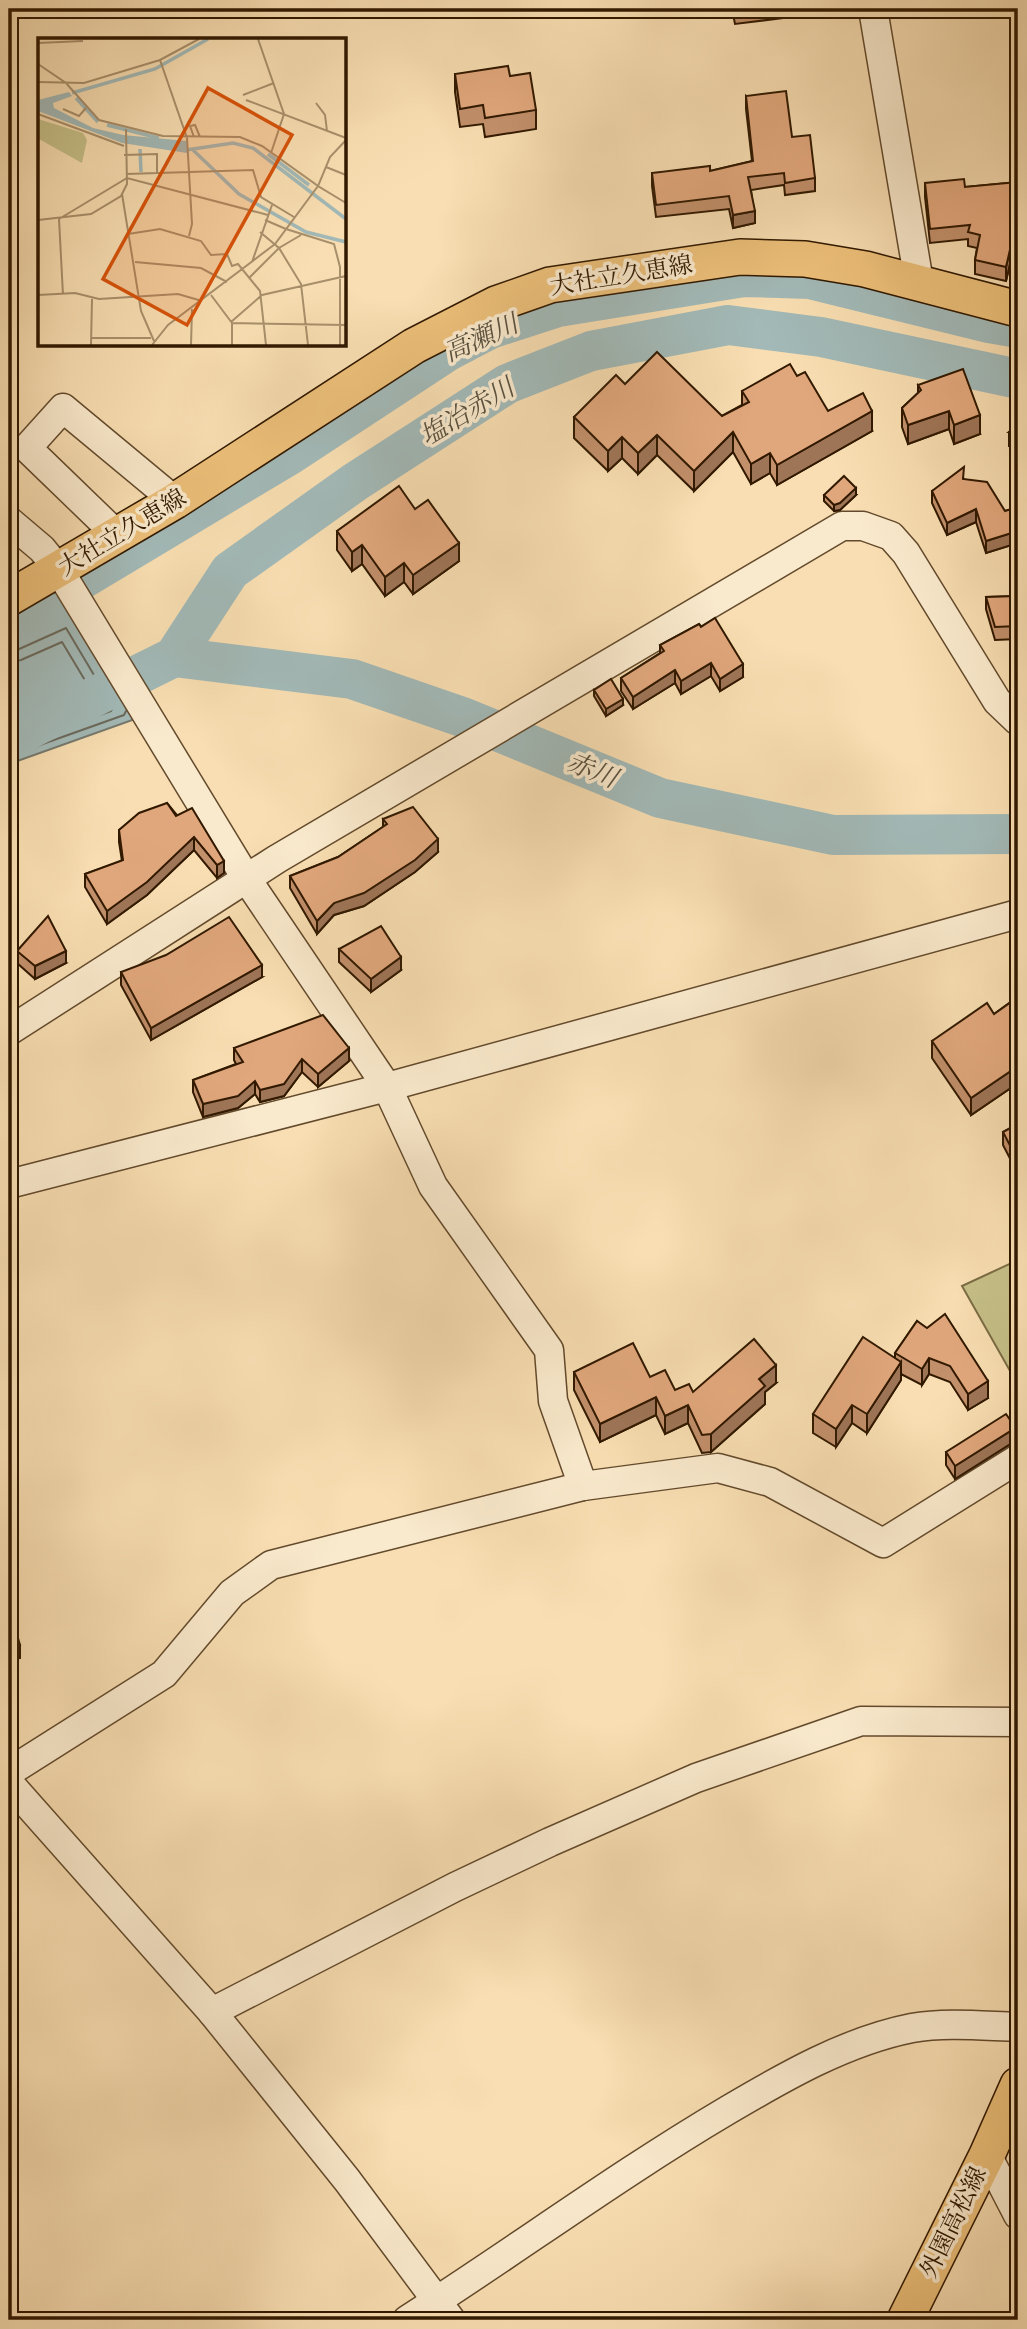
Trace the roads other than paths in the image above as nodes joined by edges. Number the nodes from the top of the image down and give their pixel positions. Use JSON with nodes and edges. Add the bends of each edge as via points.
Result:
{"nodes":[{"id":1,"x":873,"y":9,"type":"edge"},
{"id":2,"x":919,"y":282,"type":"junction"},
{"id":3,"x":1018,"y":309,"type":"edge"},
{"id":4,"x":175,"y":501,"type":"junction"},
{"id":5,"x":9,"y":521,"type":"edge"},
{"id":6,"x":117,"y":535,"type":"junction"},
{"id":7,"x":59,"y":570,"type":"junction"},
{"id":8,"x":9,"y":598,"type":"edge"},
{"id":9,"x":1018,"y":721,"type":"edge"},
{"id":10,"x":246,"y":878,"type":"junction"},
{"id":11,"x":1018,"y":914,"type":"edge"},
{"id":12,"x":9,"y":1031,"type":"edge"},
{"id":13,"x":387,"y":1087,"type":"junction"},
{"id":14,"x":9,"y":1184,"type":"edge"},
{"id":15,"x":1018,"y":1459,"type":"edge"},
{"id":16,"x":583,"y":1486,"type":"junction"},
{"id":17,"x":1018,"y":1722,"type":"edge"},
{"id":18,"x":9,"y":1772,"type":"edge"},
{"id":19,"x":9,"y":1783,"type":"edge"},
{"id":20,"x":212,"y":2012,"type":"junction"},
{"id":21,"x":1018,"y":2027,"type":"edge"},
{"id":22,"x":1018,"y":2085,"type":"edge"},
{"id":23,"x":987,"y":2155,"type":"junction"},
{"id":24,"x":1018,"y":2216,"type":"edge"},
{"id":25,"x":444,"y":2311,"type":"edge"},
{"id":26,"x":408,"y":2320,"type":"edge"},
{"id":27,"x":905,"y":2320,"type":"edge"}],
"edges":[{"from":1,"to":2,"type":"street"},
{"from":2,"to":3,"type":"main road","name":"大社立久恵線"},
{"from":2,"to":4,"type":"main road","name":"大社立久恵線","via":[[805,259],[740,257],[550,285],[496,304],[414,346]]},
{"from":4,"to":6,"type":"main road","name":"大社立久恵線"},
{"from":4,"to":6,"type":"street","via":[[63,408],[27,448]]},
{"from":5,"to":7,"type":"street"},
{"from":6,"to":7,"type":"main road","name":"大社立久恵線"},
{"from":7,"to":8,"type":"main road","name":"大社立久恵線"},
{"from":7,"to":10,"type":"street"},
{"from":9,"to":10,"type":"street","via":[[997,701],[891,536],[863,526],[842,526]]},
{"from":10,"to":12,"type":"street"},
{"from":10,"to":13,"type":"street"},
{"from":11,"to":13,"type":"street"},
{"from":13,"to":14,"type":"street"},
{"from":13,"to":16,"type":"street","via":[[433,1186],[549,1350],[553,1401]]},
{"from":15,"to":16,"type":"street","via":[[883,1543],[770,1482],[718,1468]]},
{"from":16,"to":18,"type":"street","via":[[271,1565],[232,1593],[164,1674]]},
{"from":17,"to":20,"type":"street","via":[[861,1721],[695,1778],[550,1842]]},
{"from":19,"to":20,"type":"street"},
{"from":20,"to":25,"type":"street","via":[[347,2180]]},
{"from":21,"to":25,"type":"street","via":[[912,2028],[853,2046],[775,2082],[677,2140]]},
{"from":22,"to":23,"type":"main road","name":"外園高松線"},
{"from":23,"to":24,"type":"street"},
{"from":23,"to":27,"type":"main road","name":"外園高松線"},
{"from":25,"to":26,"type":"street"}]}
